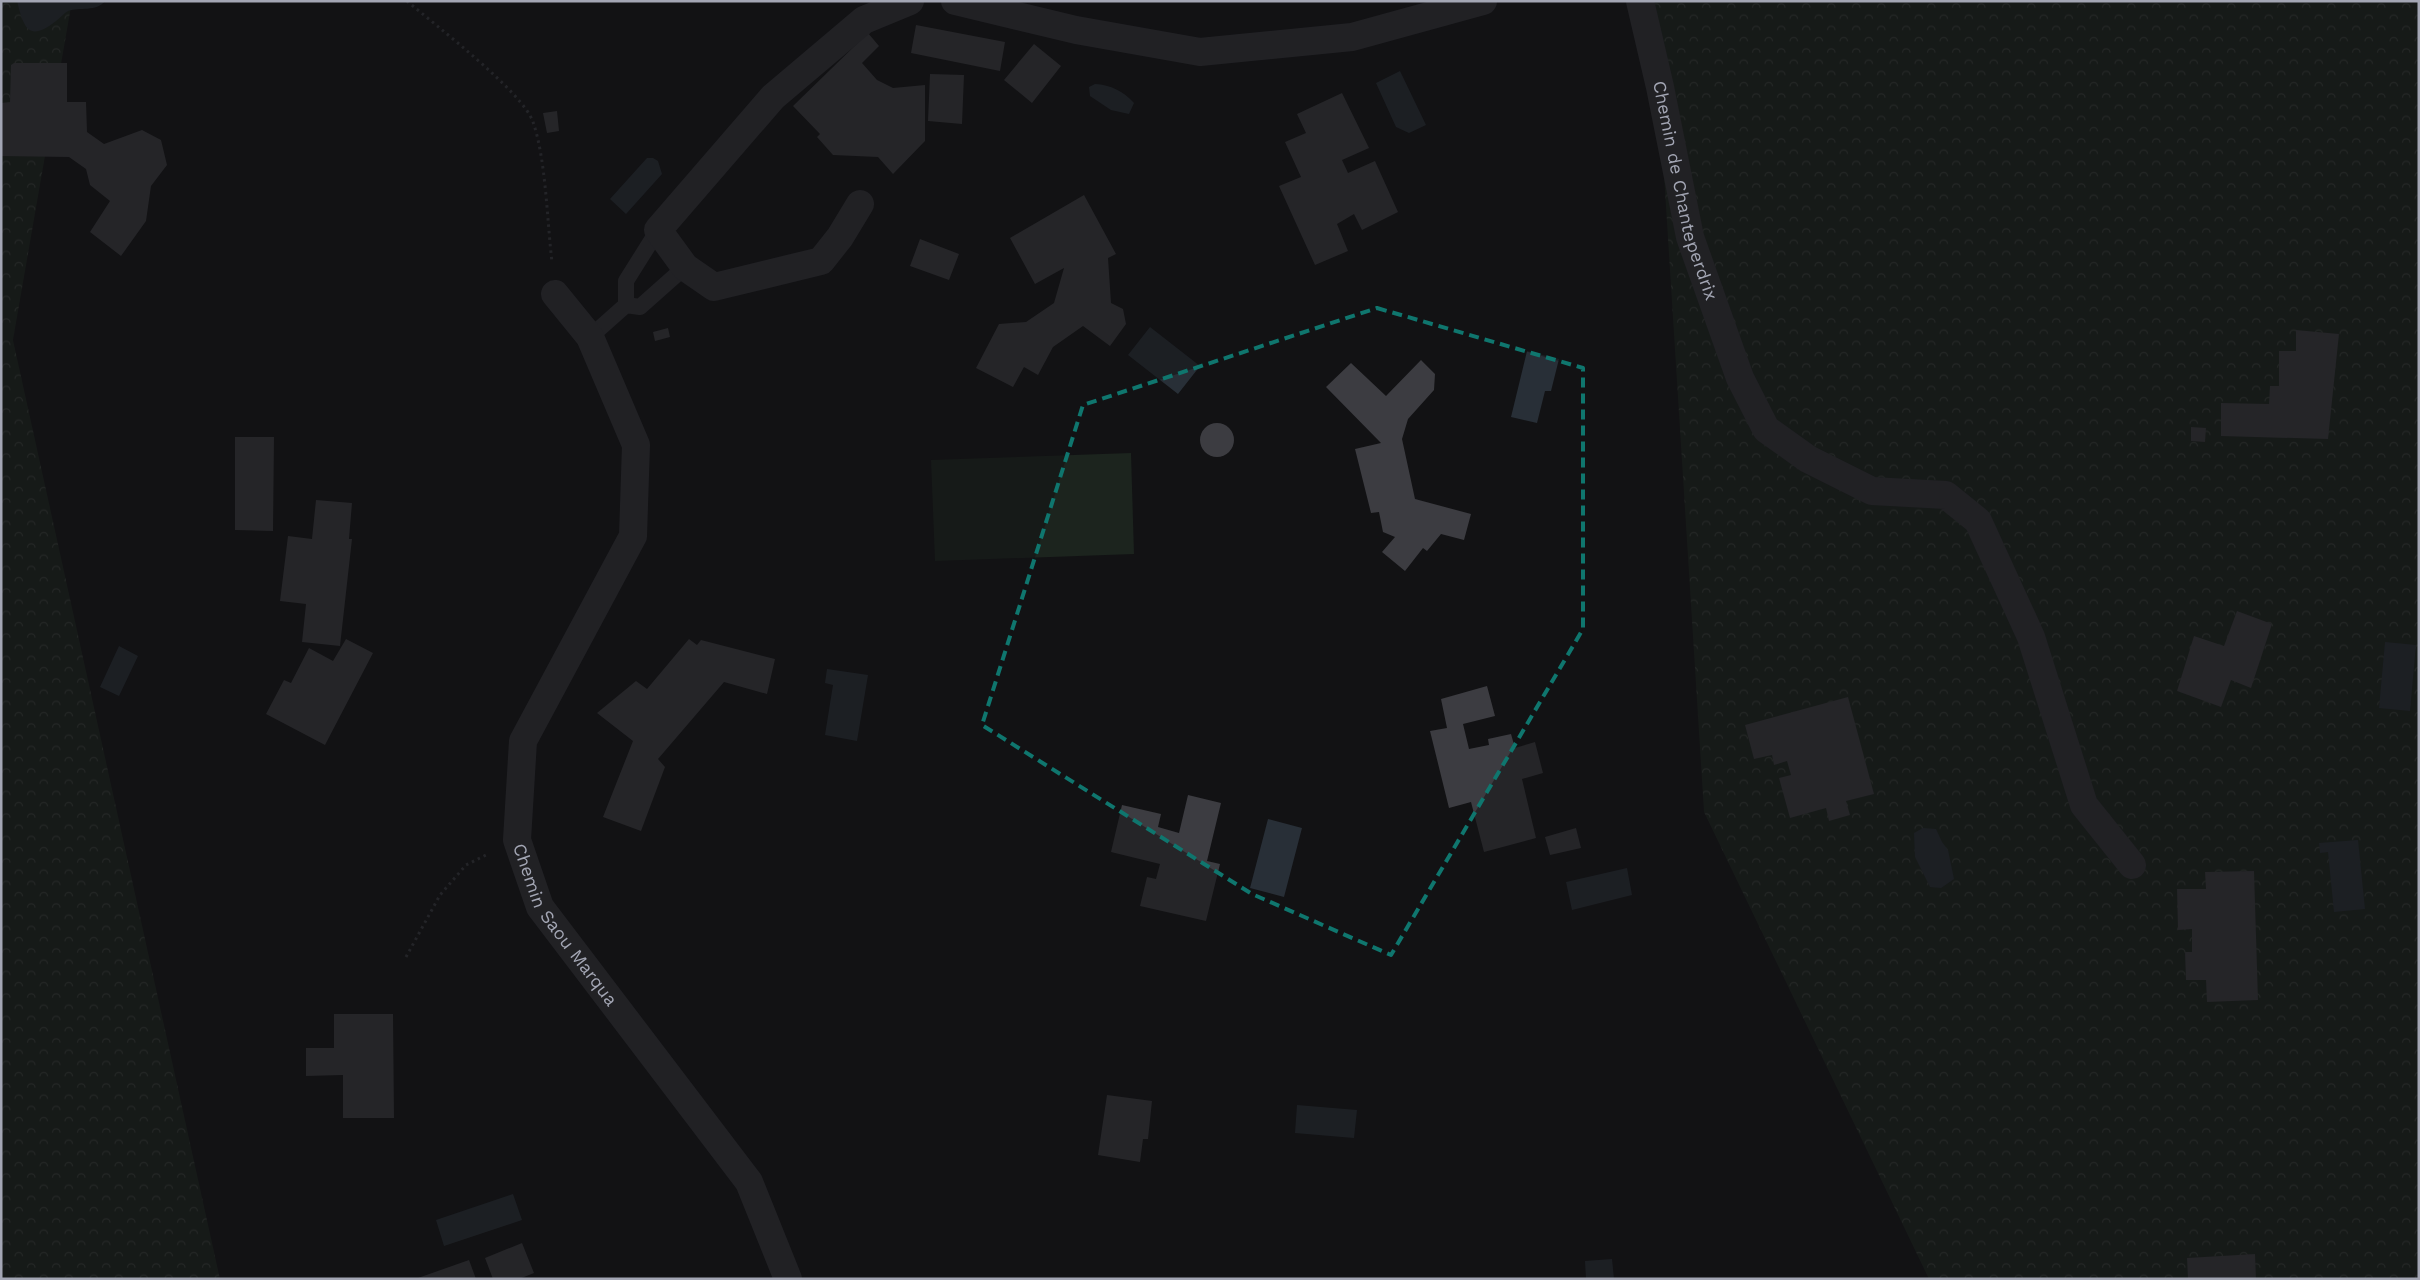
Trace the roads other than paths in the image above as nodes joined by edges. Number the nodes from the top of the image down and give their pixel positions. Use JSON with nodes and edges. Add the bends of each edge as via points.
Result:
{"nodes":[{"id":1,"x":910,"y":1,"type":"edge"},
{"id":2,"x":956,"y":1,"type":"edge"},
{"id":3,"x":1483,"y":1,"type":"edge"},
{"id":4,"x":1640,"y":1,"type":"edge"},
{"id":5,"x":860,"y":204,"type":"dead end"},
{"id":6,"x":658,"y":230,"type":"junction"},
{"id":7,"x":685,"y":267,"type":"junction"},
{"id":8,"x":555,"y":294,"type":"road end"},
{"id":9,"x":626,"y":305,"type":"junction"},
{"id":10,"x":590,"y":337,"type":"junction"},
{"id":11,"x":2132,"y":865,"type":"dead end"},
{"id":12,"x":788,"y":1279,"type":"edge"}],
"edges":[{"from":1,"to":6,"type":"street","via":[[864,20],[773,97]]},
{"from":2,"to":3,"type":"street","via":[[1076,30],[1200,52],[1352,37]]},
{"from":4,"to":11,"type":"street","name":"Chemin de Chanteperdrix","via":[[1690,237],[1740,378],[1766,429],[1808,459],[1872,491],[1946,495],[1978,521],[2031,637],[2084,805]]},
{"from":5,"to":7,"type":"street","via":[[821,261],[714,287]]},
{"from":6,"to":7,"type":"street"},
{"from":6,"to":9,"type":"lane","via":[[626,281]]},
{"from":7,"to":9,"type":"lane","via":[[640,307]]},
{"from":8,"to":10,"type":"street","name":"Chemin Saou Marqua"},
{"from":9,"to":10,"type":"lane"},
{"from":10,"to":12,"type":"street","name":"Chemin Saou Marqua","via":[[636,445],[632,536],[523,741],[517,840],[540,908],[749,1182]]}]}
